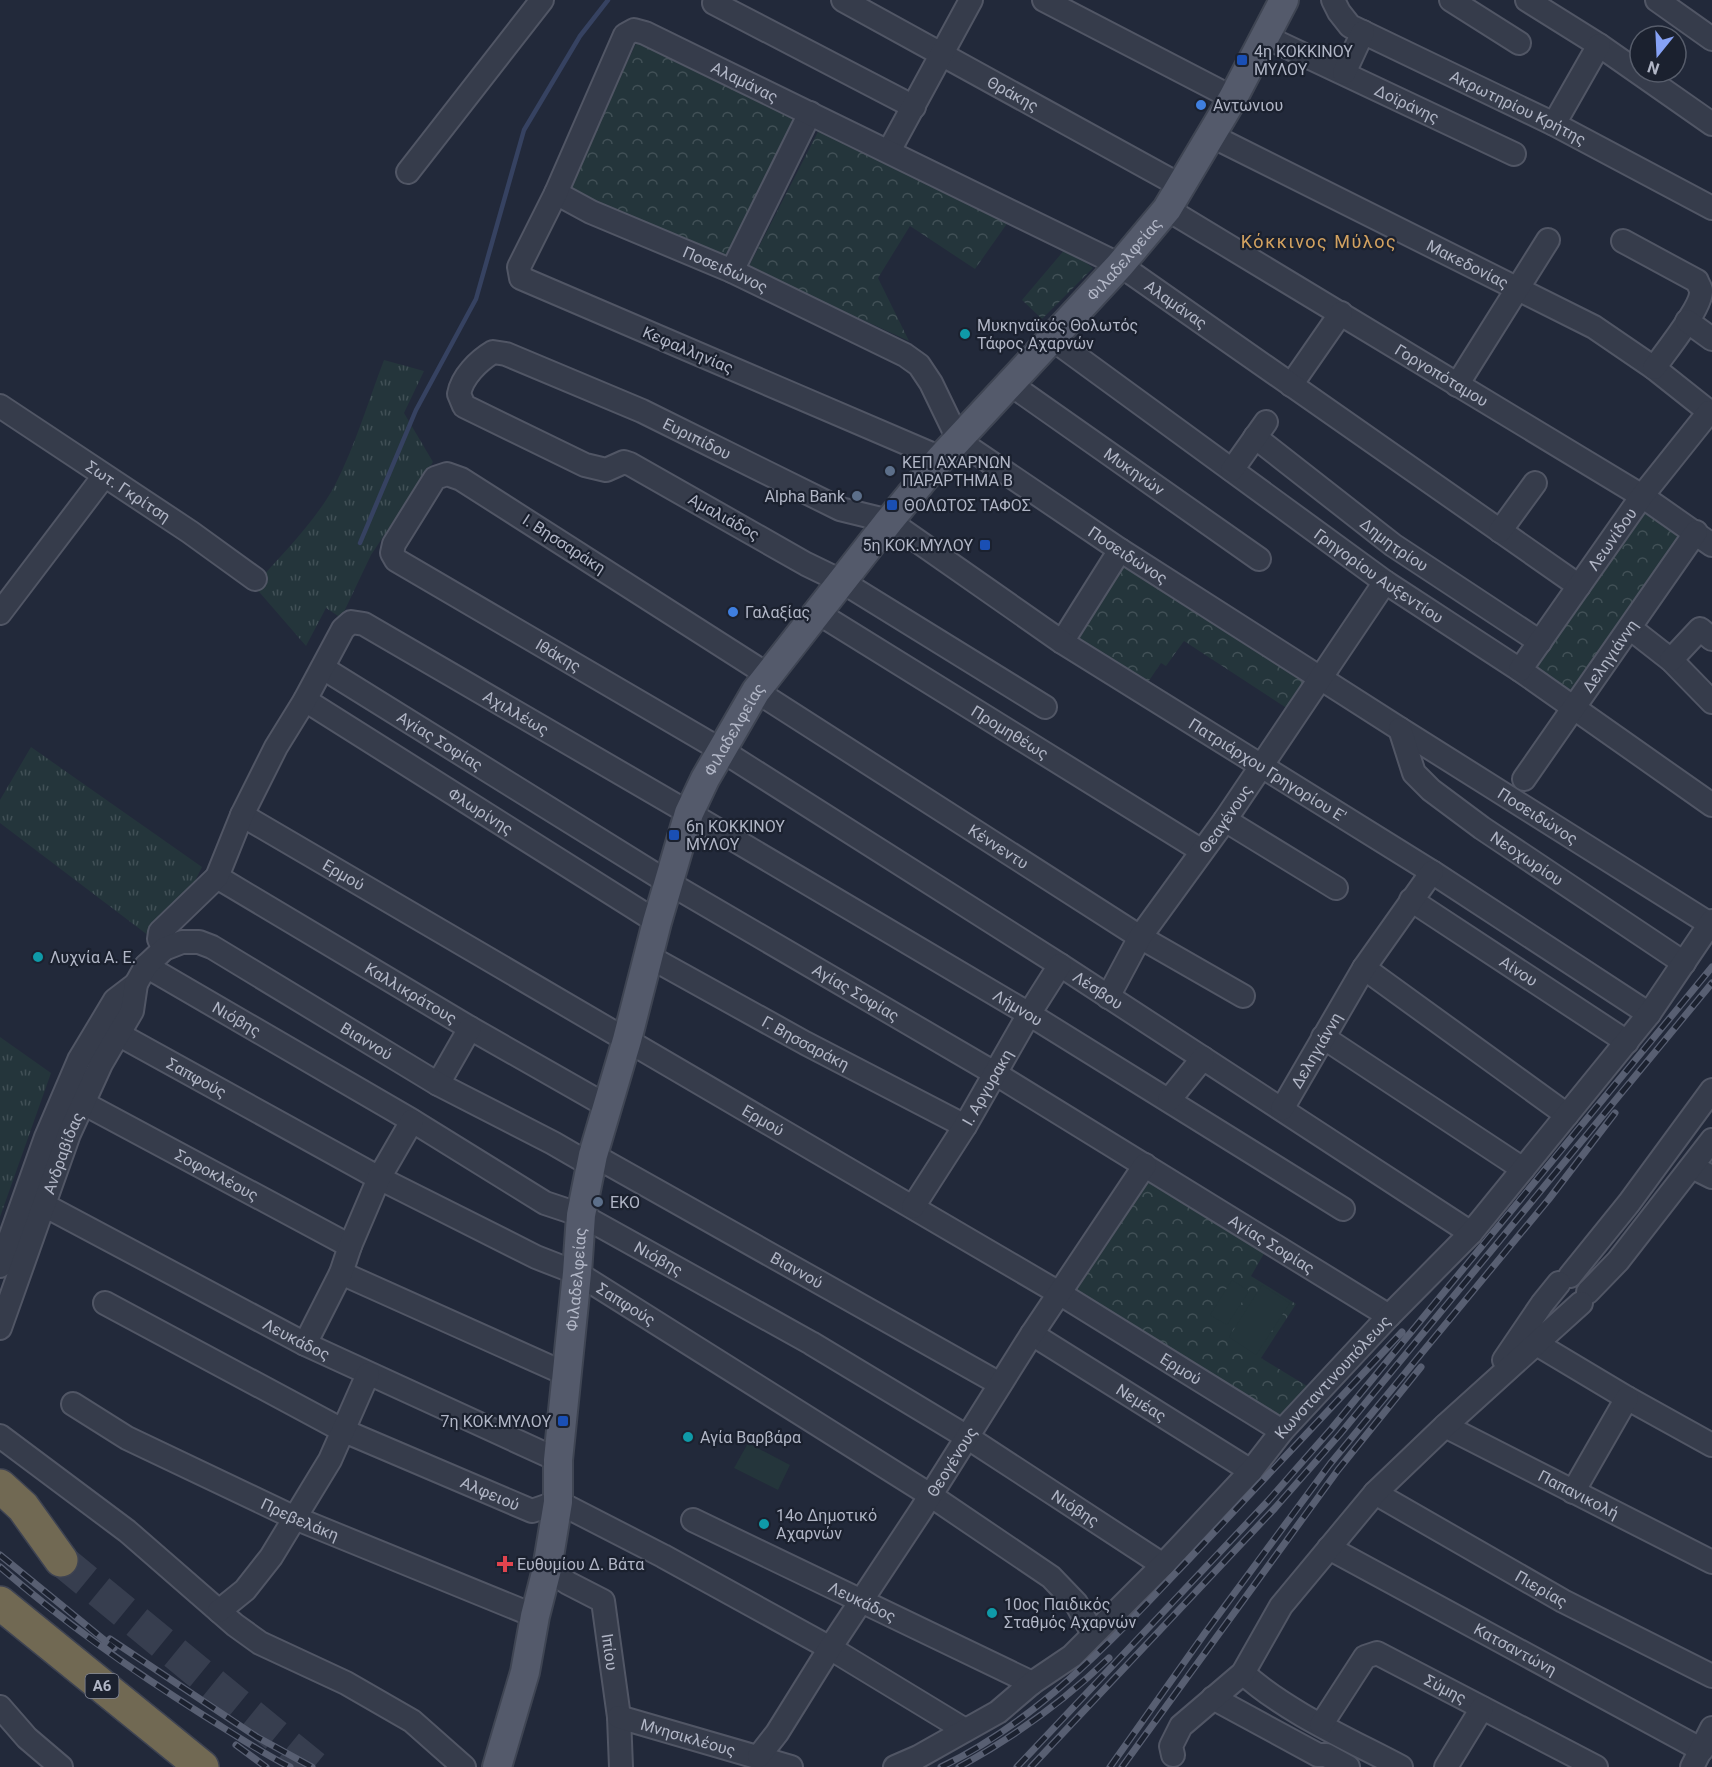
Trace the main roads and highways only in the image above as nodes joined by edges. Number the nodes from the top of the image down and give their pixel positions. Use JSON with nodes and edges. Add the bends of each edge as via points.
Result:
{"nodes":[{"id":1,"x":1284,"y":0,"type":"edge"},
{"id":2,"x":0,"y":1486,"type":"edge"},
{"id":3,"x":0,"y":1512,"type":"edge"},
{"id":4,"x":0,"y":1603,"type":"edge"},
{"id":5,"x":535,"y":1616,"type":"junction"},
{"id":6,"x":202,"y":1767,"type":"edge"},
{"id":7,"x":476,"y":1767,"type":"edge"},
{"id":8,"x":497,"y":1767,"type":"edge"}],
"edges":[{"from":1,"to":5,"type":"main road","name":"Φιλαδελφείας","via":[[1212,136],[1174,198],[1120,265],[950,449],[841,581],[762,683],[689,813],[580,1215],[558,1460],[558,1502]]},
{"from":2,"to":3,"type":"highway","via":[[23,1507],[61,1560]]},
{"from":4,"to":6,"type":"highway","number":"Α6"},
{"from":5,"to":7,"type":"main road","name":"Φιλαδελφείας","via":[[511,1668]]},
{"from":5,"to":8,"type":"main road","name":"Φιλαδελφείας","via":[[525,1672]]}]}
